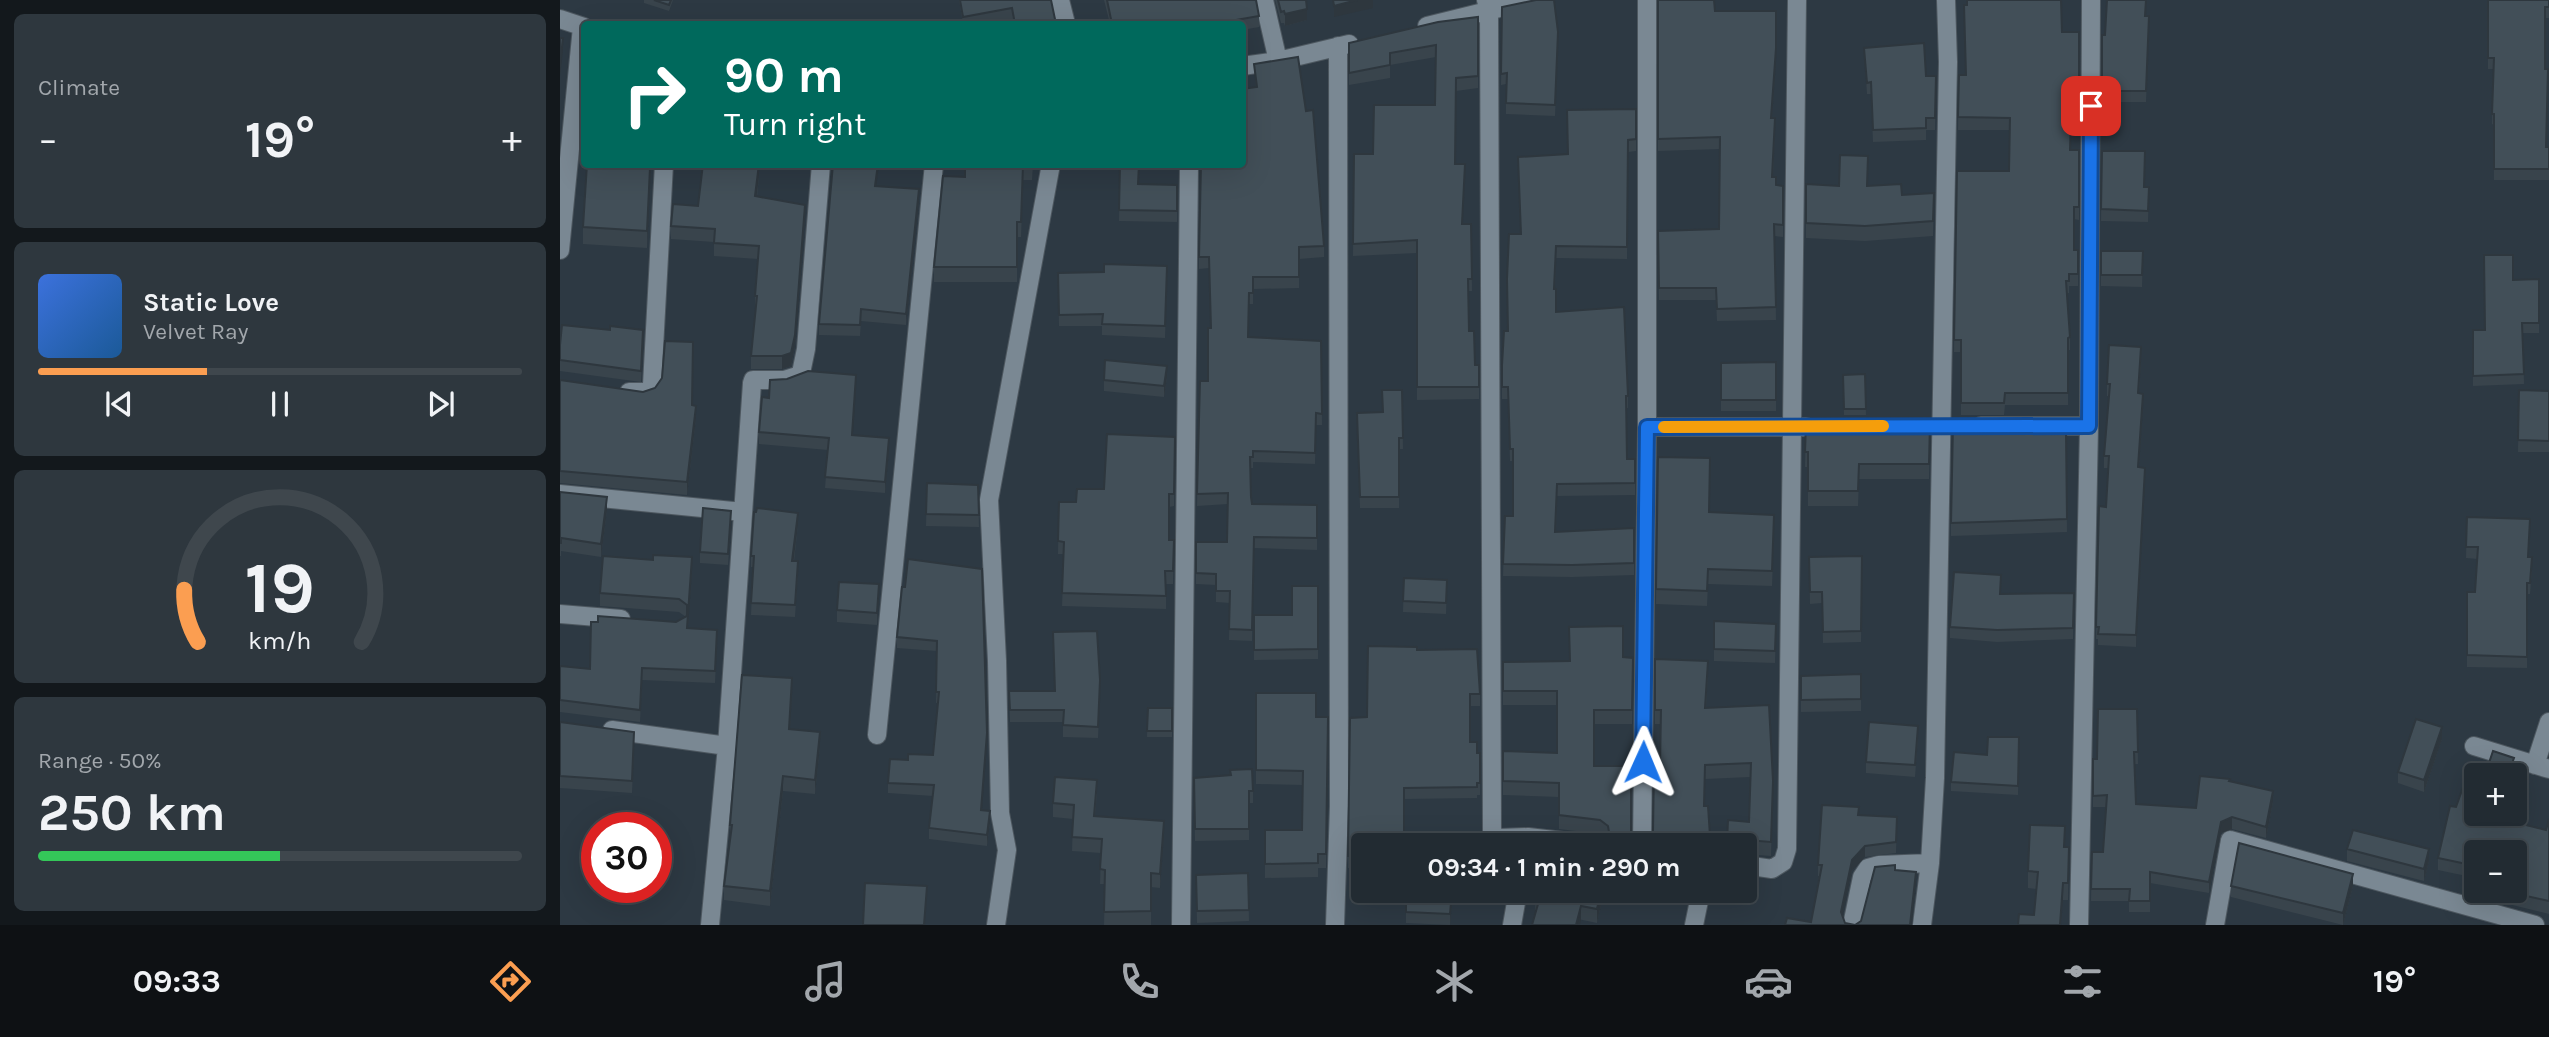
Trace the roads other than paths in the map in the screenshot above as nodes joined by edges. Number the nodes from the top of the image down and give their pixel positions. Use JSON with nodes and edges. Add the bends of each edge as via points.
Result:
{"nodes":[{"id":1,"x":1059,"y":0,"type":"edge"},
{"id":2,"x":1264,"y":0,"type":"edge"},
{"id":3,"x":1532,"y":0,"type":"edge"},
{"id":4,"x":1647,"y":0,"type":"edge"},
{"id":5,"x":1797,"y":0,"type":"edge"},
{"id":6,"x":1947,"y":0,"type":"edge"},
{"id":7,"x":2091,"y":0,"type":"edge"},
{"id":8,"x":1488,"y":6,"type":"edge"},
{"id":9,"x":560,"y":19,"type":"edge"},
{"id":10,"x":1065,"y":21,"type":"edge"},
{"id":11,"x":581,"y":26,"type":"edge"},
{"id":12,"x":1414,"y":29,"type":"edge"},
{"id":13,"x":1363,"y":41,"type":"edge"},
{"id":14,"x":581,"y":46,"type":"edge"},
{"id":15,"x":1338,"y":47,"type":"junction"},
{"id":16,"x":1278,"y":61,"type":"junction"},
{"id":17,"x":1246,"y":65,"type":"edge"},
{"id":18,"x":664,"y":168,"type":"edge"},
{"id":19,"x":821,"y":168,"type":"edge"},
{"id":20,"x":934,"y":168,"type":"edge"},
{"id":21,"x":1050,"y":168,"type":"edge"},
{"id":22,"x":1189,"y":168,"type":"edge"},
{"id":23,"x":560,"y":250,"type":"edge"},
{"id":24,"x":613,"y":390,"type":"edge"},
{"id":25,"x":1820,"y":426,"type":"edge"},
{"id":26,"x":1948,"y":426,"type":"junction"},
{"id":27,"x":2089,"y":426,"type":"junction"},
{"id":28,"x":1647,"y":427,"type":"junction"},
{"id":29,"x":1793,"y":427,"type":"junction"},
{"id":30,"x":560,"y":494,"type":"edge"},
{"id":31,"x":743,"y":512,"type":"junction"},
{"id":32,"x":560,"y":614,"type":"edge"},
{"id":33,"x":638,"y":620,"type":"edge"},
{"id":34,"x":2549,"y":722,"type":"edge"},
{"id":35,"x":598,"y":728,"type":"edge"},
{"id":36,"x":877,"y":735,"type":"dead end"},
{"id":37,"x":727,"y":746,"type":"junction"},
{"id":38,"x":2474,"y":746,"type":"dead end"},
{"id":39,"x":2542,"y":767,"type":"edge"},
{"id":40,"x":1493,"y":833,"type":"edge"},
{"id":41,"x":1642,"y":833,"type":"edge"},
{"id":42,"x":1930,"y":863,"type":"junction"},
{"id":43,"x":1757,"y":867,"type":"edge"},
{"id":44,"x":1516,"y":903,"type":"edge"},
{"id":45,"x":1699,"y":903,"type":"edge"},
{"id":46,"x":710,"y":925,"type":"edge"},
{"id":47,"x":996,"y":925,"type":"edge"},
{"id":48,"x":1181,"y":925,"type":"edge"},
{"id":49,"x":1335,"y":925,"type":"edge"},
{"id":50,"x":1512,"y":925,"type":"edge"},
{"id":51,"x":1694,"y":925,"type":"edge"},
{"id":52,"x":1852,"y":925,"type":"edge"},
{"id":53,"x":1922,"y":925,"type":"edge"},
{"id":54,"x":2079,"y":925,"type":"edge"},
{"id":55,"x":2215,"y":925,"type":"edge"},
{"id":56,"x":2535,"y":925,"type":"edge"}],
"edges":[{"from":1,"to":10,"type":"street"},
{"from":2,"to":16,"type":"street"},
{"from":3,"to":8,"type":"street"},
{"from":4,"to":28,"type":"street"},
{"from":5,"to":29,"type":"street"},
{"from":6,"to":26,"type":"street"},
{"from":7,"to":27,"type":"street"},
{"from":8,"to":12,"type":"street"},
{"from":8,"to":40,"type":"street"},
{"from":9,"to":11,"type":"street"},
{"from":13,"to":15,"type":"street"},
{"from":14,"to":23,"type":"street"},
{"from":15,"to":16,"type":"street"},
{"from":15,"to":49,"type":"street","via":[[1339,806]]},
{"from":16,"to":17,"type":"street"},
{"from":18,"to":24,"type":"street","via":[[652,385],[640,394]]},
{"from":19,"to":31,"type":"street","via":[[802,373],[784,380],[752,381]]},
{"from":20,"to":36,"type":"street"},
{"from":21,"to":47,"type":"street","via":[[989,500],[1000,813],[1007,850]]},
{"from":22,"to":48,"type":"street"},
{"from":25,"to":29,"type":"street"},
{"from":26,"to":27,"type":"street"},
{"from":26,"to":42,"type":"street"},
{"from":27,"to":54,"type":"street"},
{"from":28,"to":29,"type":"street"},
{"from":28,"to":41,"type":"street"},
{"from":29,"to":43,"type":"street","via":[[1787,849],[1783,862],[1772,869]]},
{"from":30,"to":31,"type":"street"},
{"from":31,"to":37,"type":"street"},
{"from":32,"to":33,"type":"street"},
{"from":34,"to":39,"type":"street"},
{"from":35,"to":37,"type":"street"},
{"from":37,"to":46,"type":"street"},
{"from":38,"to":39,"type":"street"},
{"from":42,"to":52,"type":"street","via":[[1868,868]]},
{"from":42,"to":53,"type":"street"},
{"from":44,"to":50,"type":"street"},
{"from":45,"to":51,"type":"street"},
{"from":55,"to":56,"type":"street","via":[[2231,840]]}]}
